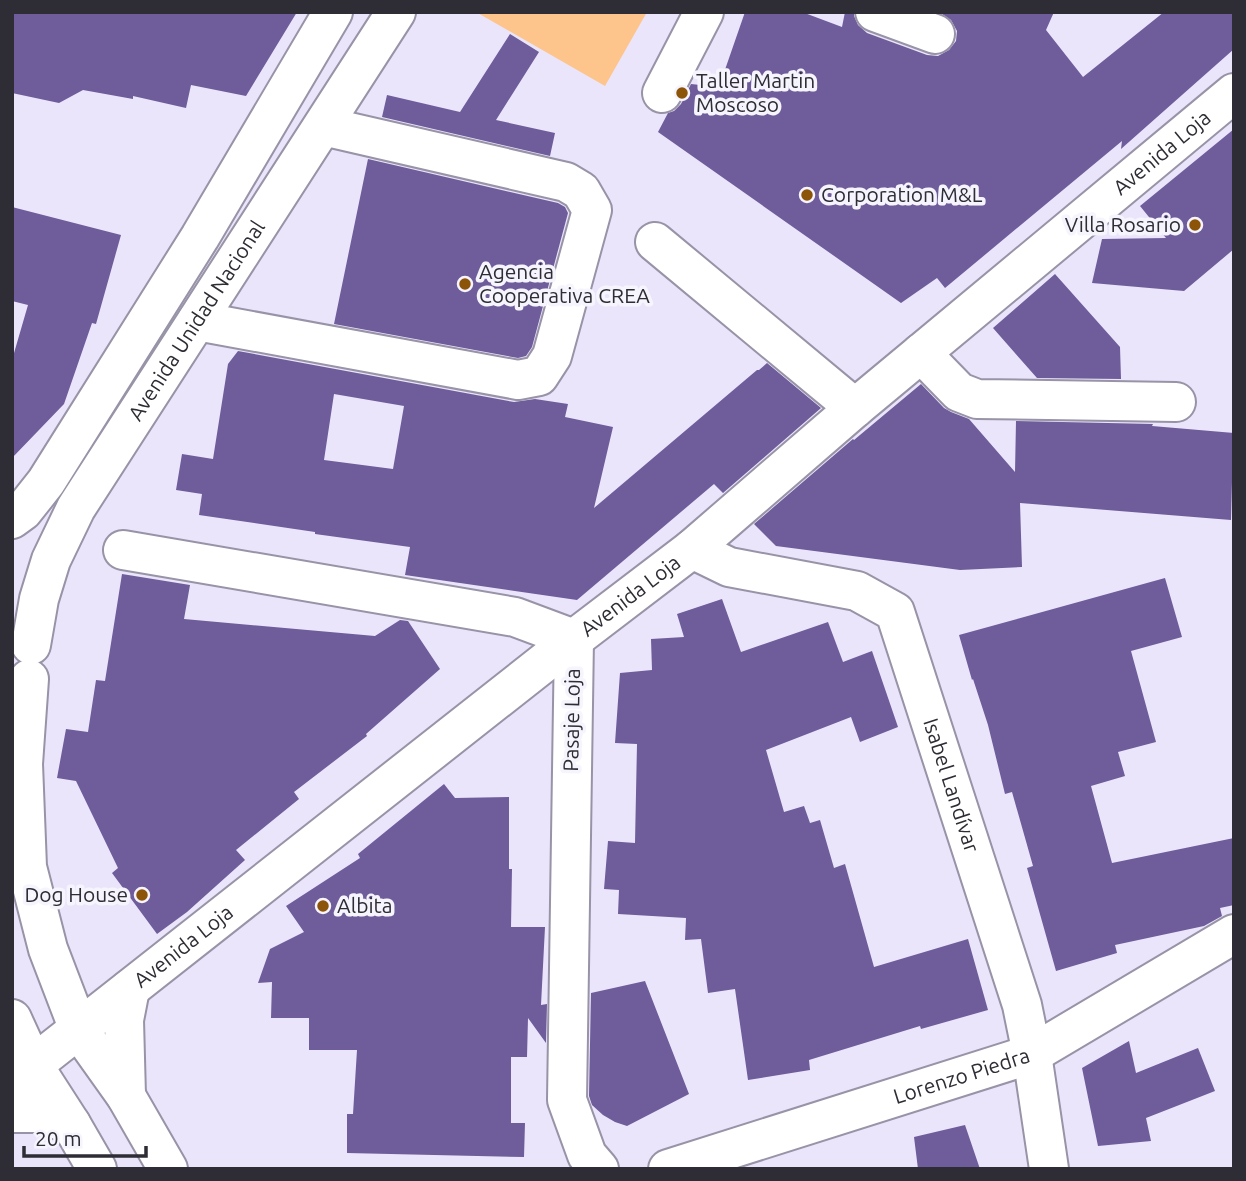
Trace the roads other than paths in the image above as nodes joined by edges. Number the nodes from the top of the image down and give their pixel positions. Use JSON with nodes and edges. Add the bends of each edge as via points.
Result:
{"nodes":[{"id":1,"x":333,"y":12,"type":"edge"},
{"id":2,"x":396,"y":12,"type":"edge"},
{"id":3,"x":704,"y":12,"type":"edge"},
{"id":4,"x":875,"y":12,"type":"edge"},
{"id":5,"x":935,"y":34,"type":"dead end"},
{"id":6,"x":662,"y":93,"type":"dead end"},
{"id":7,"x":1234,"y":93,"type":"edge"},
{"id":8,"x":323,"y":126,"type":"junction"},
{"id":9,"x":218,"y":206,"type":"junction"},
{"id":10,"x":257,"y":228,"type":"junction"},
{"id":11,"x":655,"y":242,"type":"dead end"},
{"id":12,"x":197,"y":321,"type":"junction"},
{"id":13,"x":921,"y":353,"type":"junction"},
{"id":14,"x":1176,"y":402,"type":"dead end"},
{"id":15,"x":855,"y":408,"type":"junction"},
{"id":16,"x":12,"y":519,"type":"edge"},
{"id":17,"x":692,"y":549,"type":"junction"},
{"id":18,"x":122,"y":550,"type":"dead end"},
{"id":19,"x":12,"y":593,"type":"edge"},
{"id":20,"x":573,"y":639,"type":"junction"},
{"id":21,"x":30,"y":662,"type":"junction"},
{"id":22,"x":12,"y":718,"type":"edge"},
{"id":23,"x":1234,"y":934,"type":"edge"},
{"id":24,"x":131,"y":989,"type":"junction"},
{"id":25,"x":12,"y":1019,"type":"edge"},
{"id":26,"x":79,"y":1030,"type":"junction"},
{"id":27,"x":1032,"y":1054,"type":"junction"},
{"id":28,"x":23,"y":1075,"type":"edge"},
{"id":29,"x":126,"y":1096,"type":"junction"},
{"id":30,"x":12,"y":1113,"type":"edge"},
{"id":31,"x":71,"y":1124,"type":"junction"},
{"id":32,"x":97,"y":1169,"type":"edge"},
{"id":33,"x":168,"y":1169,"type":"edge"},
{"id":34,"x":599,"y":1169,"type":"edge"},
{"id":35,"x":668,"y":1169,"type":"edge"},
{"id":36,"x":1049,"y":1169,"type":"edge"}],
"edges":[{"from":1,"to":9,"type":"street","name":"Avenida Unidad Nacional"},
{"from":2,"to":8,"type":"street","name":"Avenida Unidad Nacional"},
{"from":3,"to":6,"type":"street"},
{"from":4,"to":5,"type":"street"},
{"from":7,"to":13,"type":"street","name":"Avenida Loja"},
{"from":8,"to":10,"type":"street","name":"Avenida Unidad Nacional"},
{"from":8,"to":12,"type":"street","via":[[566,182],[581,191],[592,210],[552,356],[539,376],[518,380]]},
{"from":9,"to":10,"type":"street"},
{"from":9,"to":16,"type":"street","name":"Avenida Unidad Nacional","via":[[46,482]]},
{"from":10,"to":12,"type":"street","name":"Avenida Unidad Nacional"},
{"from":11,"to":15,"type":"street"},
{"from":12,"to":21,"type":"street","name":"Avenida Unidad Nacional","via":[[76,508],[51,560],[39,599]]},
{"from":13,"to":14,"type":"street","via":[[959,392],[977,398]]},
{"from":13,"to":15,"type":"street","name":"Avenida Loja"},
{"from":15,"to":17,"type":"street","name":"Avenida Loja"},
{"from":17,"to":20,"type":"street","name":"Avenida Loja"},
{"from":17,"to":27,"type":"street","name":"Isabel Landívar","via":[[729,567],[857,591],[895,612],[1022,1005]]},
{"from":18,"to":20,"type":"street","name":"Pasaje Loja","via":[[516,617]]},
{"from":19,"to":21,"type":"street","via":[[25,618]]},
{"from":20,"to":24,"type":"street","name":"Avenida Loja"},
{"from":20,"to":34,"type":"street","name":"Pasaje Loja","via":[[567,1100],[587,1155]]},
{"from":21,"to":22,"type":"street"},
{"from":21,"to":26,"type":"street","via":[[23,764],[27,867],[48,949]]},
{"from":23,"to":27,"type":"street","name":"Lorenzo Piedra"},
{"from":24,"to":26,"type":"street","name":"Avenida Loja"},
{"from":24,"to":29,"type":"street","via":[[124,1020]]},
{"from":25,"to":28,"type":"street"},
{"from":26,"to":28,"type":"street","name":"Avenida Loja"},
{"from":26,"to":29,"type":"street"},
{"from":27,"to":35,"type":"street","name":"Lorenzo Piedra"},
{"from":27,"to":36,"type":"street","name":"Isabel Landívar"},
{"from":28,"to":31,"type":"street"},
{"from":29,"to":33,"type":"street"},
{"from":30,"to":31,"type":"street","via":[[37,1113]]},
{"from":31,"to":32,"type":"street"}]}
